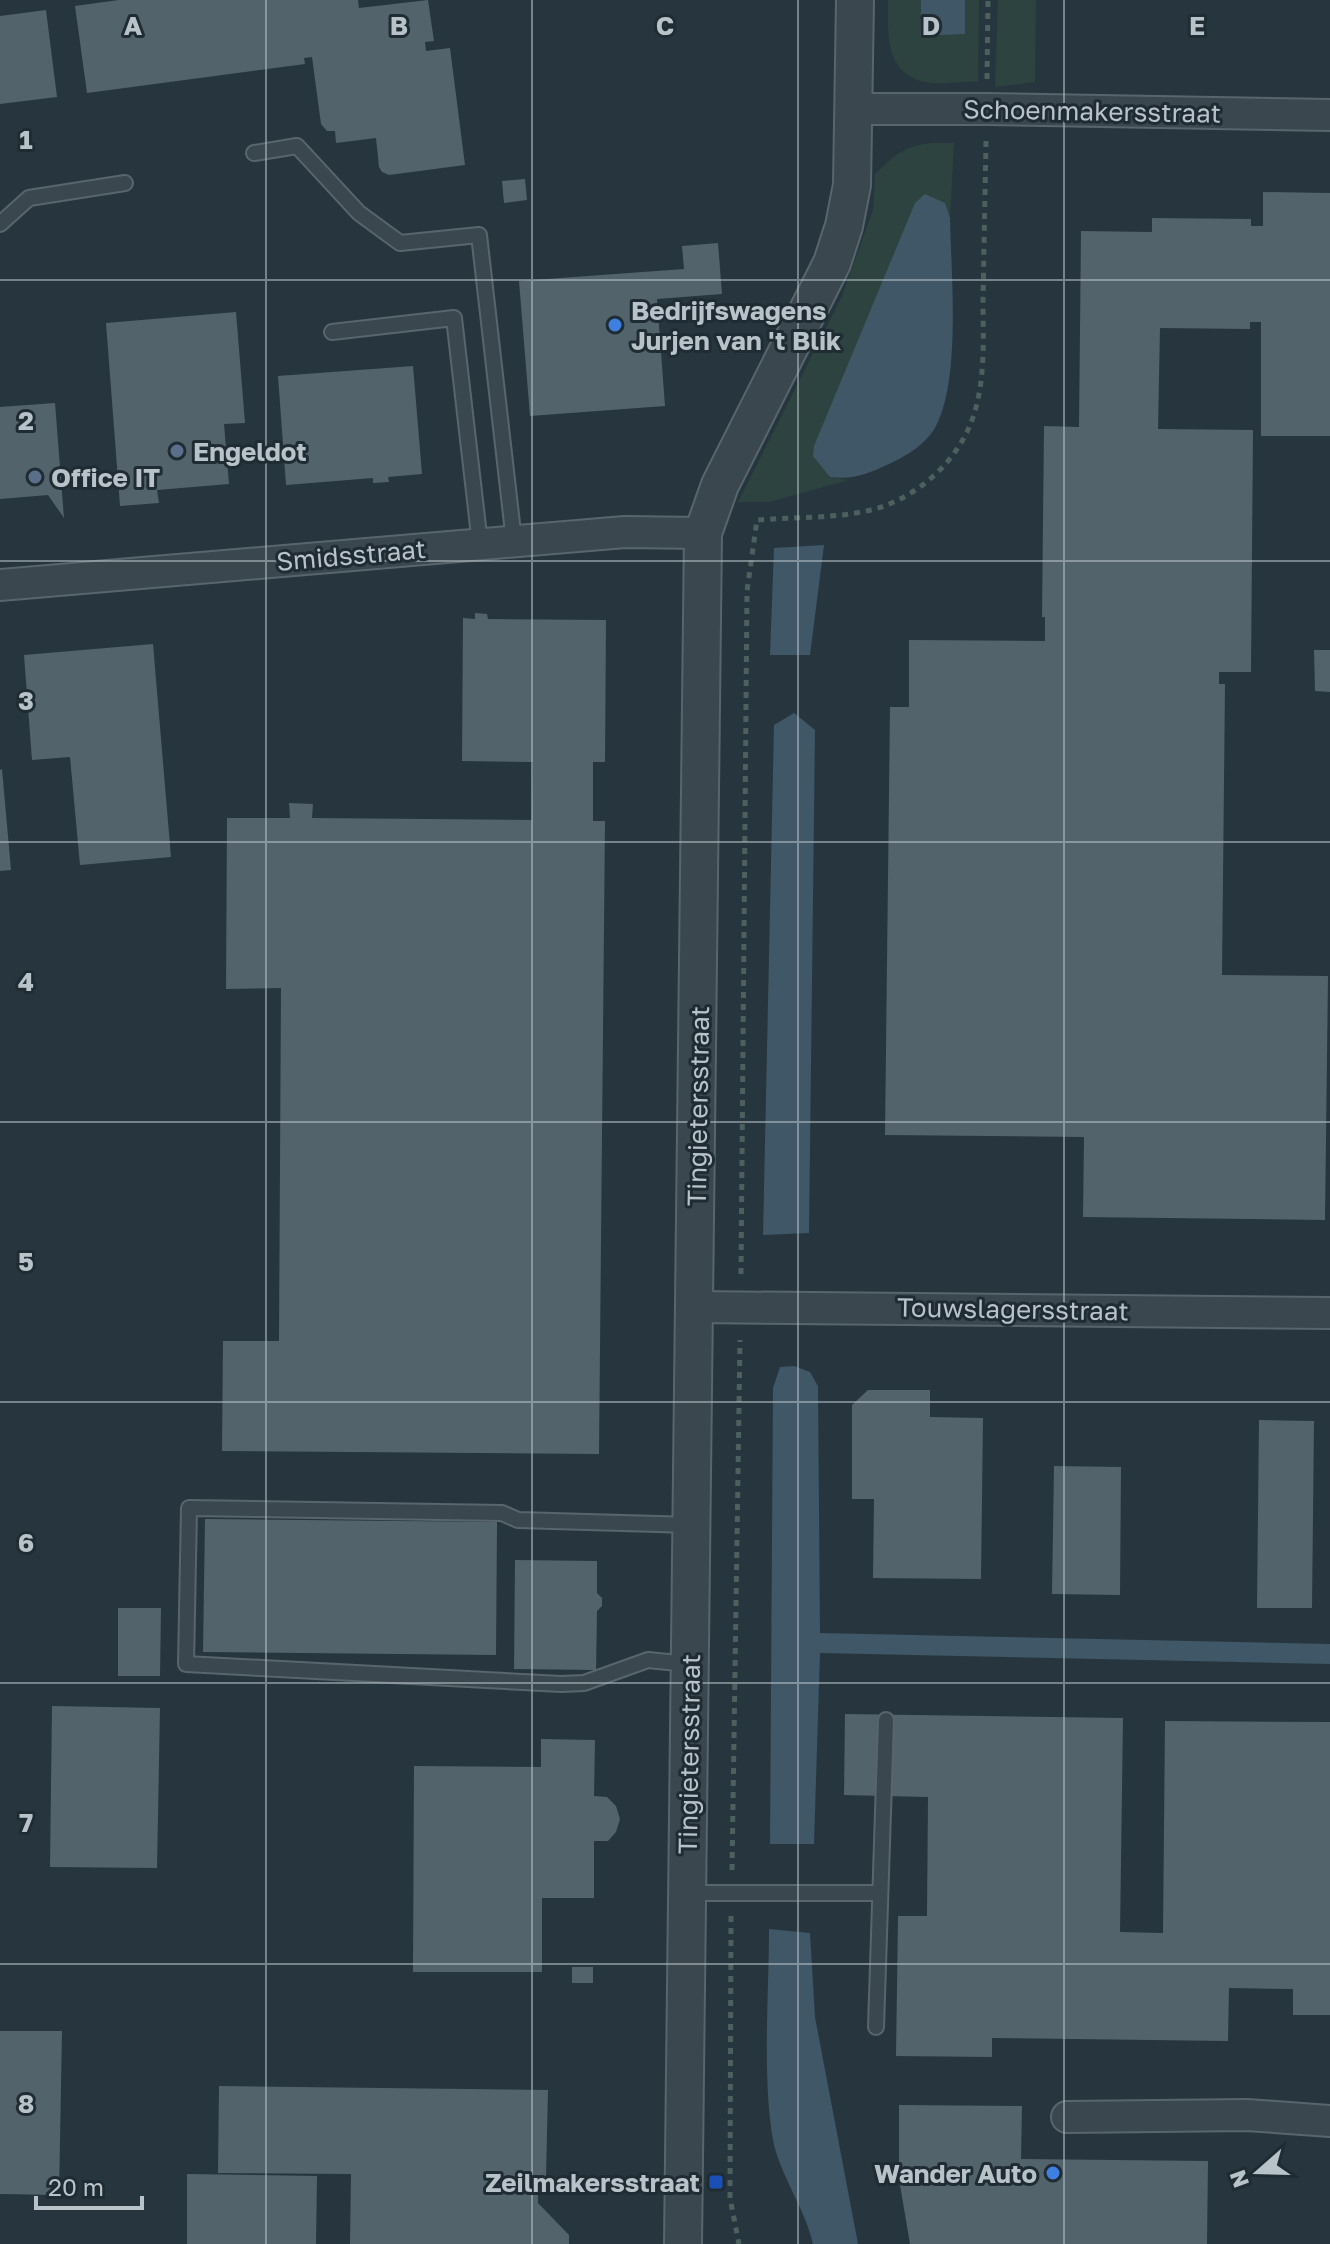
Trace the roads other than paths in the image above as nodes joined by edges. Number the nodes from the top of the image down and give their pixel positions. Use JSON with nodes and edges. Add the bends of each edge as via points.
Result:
{"nodes":[{"id":1,"x":855,"y":0,"type":"edge"},
{"id":2,"x":853,"y":109,"type":"junction"},
{"id":3,"x":1330,"y":115,"type":"edge"},
{"id":4,"x":254,"y":153,"type":"dead end"},
{"id":5,"x":125,"y":183,"type":"dead end"},
{"id":6,"x":0,"y":224,"type":"edge"},
{"id":7,"x":332,"y":332,"type":"dead end"},
{"id":8,"x":703,"y":533,"type":"junction"},
{"id":9,"x":514,"y":541,"type":"junction"},
{"id":10,"x":480,"y":544,"type":"junction"},
{"id":11,"x":0,"y":585,"type":"edge"},
{"id":12,"x":696,"y":1307,"type":"junction"},
{"id":13,"x":1330,"y":1313,"type":"edge"},
{"id":14,"x":693,"y":1525,"type":"junction"},
{"id":15,"x":691,"y":1664,"type":"junction"},
{"id":16,"x":886,"y":1720,"type":"dead end"},
{"id":17,"x":688,"y":1893,"type":"junction"},
{"id":18,"x":879,"y":1893,"type":"junction"},
{"id":19,"x":876,"y":2027,"type":"dead end"},
{"id":20,"x":1067,"y":2117,"type":"dead end"},
{"id":21,"x":1330,"y":2121,"type":"edge"},
{"id":22,"x":683,"y":2244,"type":"edge"}],
"edges":[{"from":1,"to":2,"type":"street","name":"Tingietersstraat"},
{"from":2,"to":3,"type":"street","name":"Schoenmakersstraat"},
{"from":2,"to":8,"type":"street","name":"Tingietersstraat","via":[[852,185],[832,263],[720,485]]},
{"from":4,"to":9,"type":"lane","via":[[297,146],[359,213],[400,243],[479,235]]},
{"from":5,"to":6,"type":"lane","via":[[29,198]]},
{"from":7,"to":10,"type":"lane","via":[[454,318]]},
{"from":8,"to":9,"type":"street","name":"Smidsstraat","via":[[625,532]]},
{"from":8,"to":12,"type":"street","name":"Tingietersstraat"},
{"from":9,"to":10,"type":"street","name":"Smidsstraat"},
{"from":10,"to":11,"type":"street","name":"Smidsstraat"},
{"from":12,"to":13,"type":"street","name":"Touwslagersstraat"},
{"from":12,"to":14,"type":"street","name":"Tingietersstraat"},
{"from":14,"to":15,"type":"street","name":"Tingietersstraat"},
{"from":14,"to":15,"type":"lane","via":[[518,1520],[502,1513],[189,1508],[186,1664],[561,1684],[584,1683],[648,1660]]},
{"from":15,"to":17,"type":"street","name":"Tingietersstraat"},
{"from":16,"to":18,"type":"lane"},
{"from":17,"to":18,"type":"lane"},
{"from":17,"to":22,"type":"street","name":"Tingietersstraat"},
{"from":18,"to":19,"type":"lane"},
{"from":20,"to":21,"type":"street","via":[[1247,2115]]}]}
